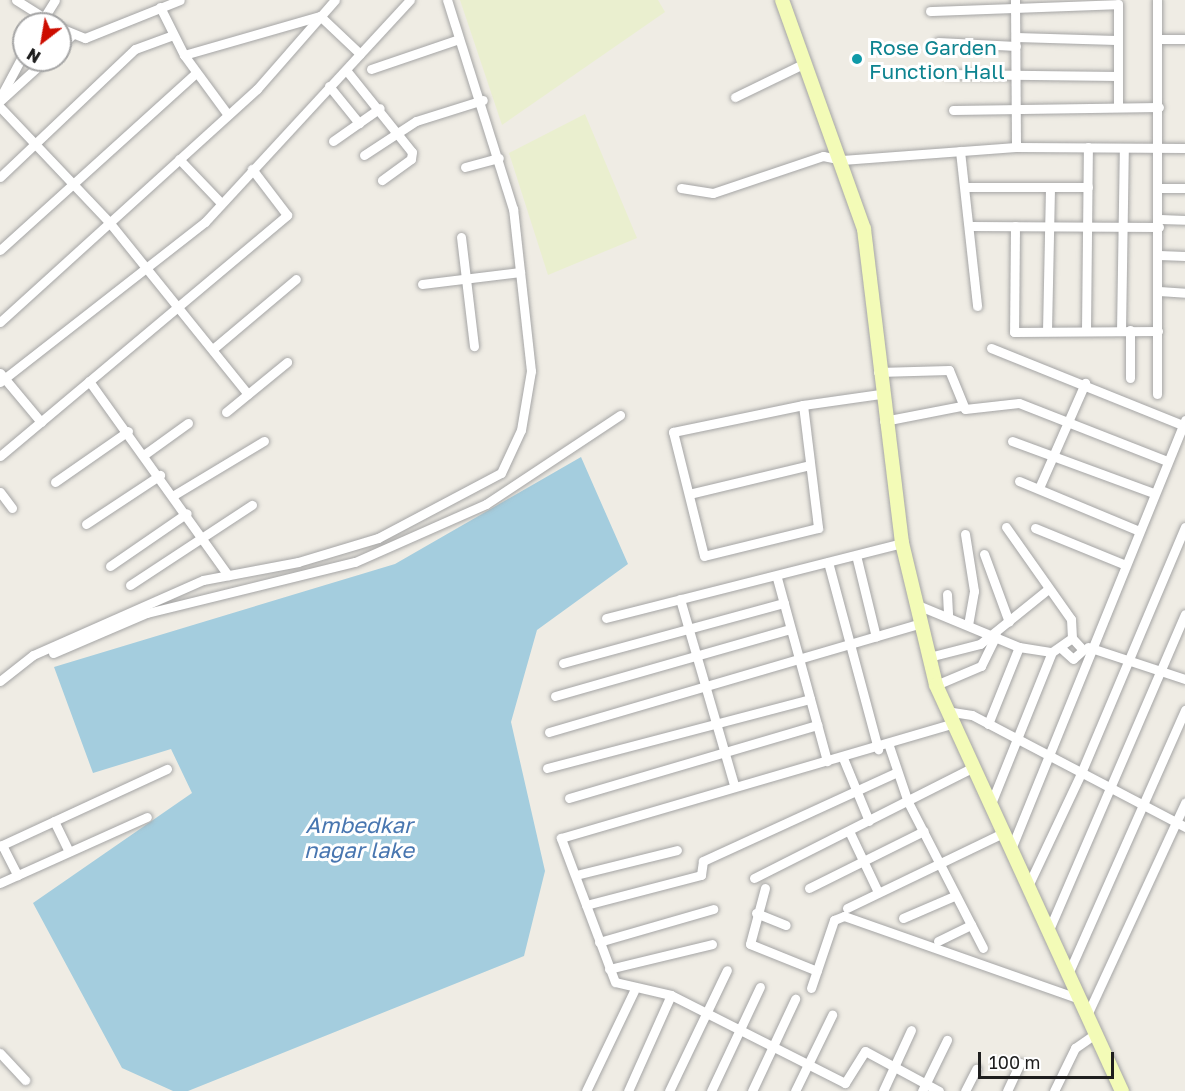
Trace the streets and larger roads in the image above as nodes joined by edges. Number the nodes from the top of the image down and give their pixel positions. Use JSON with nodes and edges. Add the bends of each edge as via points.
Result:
{"nodes":[{"id":1,"x":16,"y":0,"type":"edge"},
{"id":2,"x":180,"y":0,"type":"edge"},
{"id":3,"x":335,"y":0,"type":"edge"},
{"id":4,"x":410,"y":0,"type":"edge"},
{"id":5,"x":447,"y":0,"type":"edge"},
{"id":6,"x":782,"y":0,"type":"edge"},
{"id":7,"x":1157,"y":0,"type":"edge"},
{"id":8,"x":1015,"y":3,"type":"edge"},
{"id":9,"x":160,"y":7,"type":"junction"},
{"id":10,"x":930,"y":11,"type":"dead end"},
{"id":11,"x":30,"y":12,"type":"edge"},
{"id":12,"x":320,"y":16,"type":"junction"},
{"id":13,"x":72,"y":35,"type":"edge"},
{"id":14,"x":173,"y":35,"type":"junction"},
{"id":15,"x":459,"y":39,"type":"junction"},
{"id":16,"x":1158,"y":39,"type":"junction"},
{"id":17,"x":1185,"y":39,"type":"edge"},
{"id":18,"x":1116,"y":40,"type":"junction"},
{"id":19,"x":938,"y":42,"type":"dead end"},
{"id":20,"x":1016,"y":42,"type":"junction"},
{"id":21,"x":360,"y":54,"type":"junction"},
{"id":22,"x":184,"y":55,"type":"junction"},
{"id":23,"x":803,"y":64,"type":"junction"},
{"id":24,"x":371,"y":69,"type":"dead end"},
{"id":25,"x":346,"y":70,"type":"junction"},
{"id":26,"x":14,"y":72,"type":"edge"},
{"id":27,"x":32,"y":72,"type":"edge"},
{"id":28,"x":195,"y":74,"type":"junction"},
{"id":29,"x":946,"y":74,"type":"dead end"},
{"id":30,"x":1017,"y":76,"type":"junction"},
{"id":31,"x":1118,"y":76,"type":"junction"},
{"id":32,"x":330,"y":86,"type":"junction"},
{"id":33,"x":735,"y":96,"type":"dead end"},
{"id":34,"x":0,"y":100,"type":"edge"},
{"id":35,"x":483,"y":100,"type":"junction"},
{"id":36,"x":0,"y":107,"type":"edge"},
{"id":37,"x":1118,"y":107,"type":"junction"},
{"id":38,"x":1159,"y":107,"type":"junction"},
{"id":39,"x":380,"y":108,"type":"junction"},
{"id":40,"x":1016,"y":109,"type":"junction"},
{"id":41,"x":953,"y":110,"type":"dead end"},
{"id":42,"x":228,"y":115,"type":"junction"},
{"id":43,"x":358,"y":123,"type":"junction"},
{"id":44,"x":398,"y":131,"type":"junction"},
{"id":45,"x":333,"y":141,"type":"dead end"},
{"id":46,"x":34,"y":144,"type":"junction"},
{"id":47,"x":1016,"y":147,"type":"junction"},
{"id":48,"x":1088,"y":147,"type":"junction"},
{"id":49,"x":1124,"y":148,"type":"junction"},
{"id":50,"x":1160,"y":148,"type":"junction"},
{"id":51,"x":1185,"y":148,"type":"edge"},
{"id":52,"x":960,"y":151,"type":"junction"},
{"id":53,"x":364,"y":155,"type":"dead end"},
{"id":54,"x":499,"y":158,"type":"junction"},
{"id":55,"x":179,"y":159,"type":"junction"},
{"id":56,"x":842,"y":160,"type":"junction"},
{"id":57,"x":465,"y":167,"type":"dead end"},
{"id":58,"x":252,"y":169,"type":"junction"},
{"id":59,"x":0,"y":177,"type":"edge"},
{"id":60,"x":382,"y":180,"type":"dead end"},
{"id":61,"x":71,"y":184,"type":"junction"},
{"id":62,"x":965,"y":186,"type":"junction"},
{"id":63,"x":1088,"y":187,"type":"junction"},
{"id":64,"x":681,"y":188,"type":"dead end"},
{"id":65,"x":1050,"y":188,"type":"junction"},
{"id":66,"x":1160,"y":188,"type":"junction"},
{"id":67,"x":1185,"y":188,"type":"edge"},
{"id":68,"x":221,"y":203,"type":"junction"},
{"id":69,"x":1185,"y":219,"type":"edge"},
{"id":70,"x":109,"y":222,"type":"junction"},
{"id":71,"x":1159,"y":223,"type":"junction"},
{"id":72,"x":969,"y":226,"type":"junction"},
{"id":73,"x":1015,"y":226,"type":"junction"},
{"id":74,"x":1049,"y":226,"type":"junction"},
{"id":75,"x":1087,"y":227,"type":"junction"},
{"id":76,"x":1120,"y":227,"type":"junction"},
{"id":77,"x":461,"y":237,"type":"dead end"},
{"id":78,"x":0,"y":250,"type":"edge"},
{"id":79,"x":1159,"y":255,"type":"junction"},
{"id":80,"x":1185,"y":256,"type":"edge"},
{"id":81,"x":145,"y":270,"type":"junction"},
{"id":82,"x":520,"y":272,"type":"junction"},
{"id":83,"x":296,"y":279,"type":"dead end"},
{"id":84,"x":466,"y":279,"type":"junction"},
{"id":85,"x":422,"y":284,"type":"dead end"},
{"id":86,"x":1159,"y":291,"type":"junction"},
{"id":87,"x":1185,"y":292,"type":"edge"},
{"id":88,"x":977,"y":306,"type":"dead end"},
{"id":89,"x":178,"y":309,"type":"junction"},
{"id":90,"x":0,"y":322,"type":"edge"},
{"id":91,"x":1047,"y":331,"type":"junction"},
{"id":92,"x":1086,"y":331,"type":"junction"},
{"id":93,"x":1125,"y":331,"type":"junction"},
{"id":94,"x":1158,"y":331,"type":"junction"},
{"id":95,"x":474,"y":346,"type":"dead end"},
{"id":96,"x":214,"y":348,"type":"junction"},
{"id":97,"x":992,"y":348,"type":"dead end"},
{"id":98,"x":287,"y":362,"type":"dead end"},
{"id":99,"x":878,"y":372,"type":"junction"},
{"id":100,"x":2,"y":377,"type":"edge"},
{"id":101,"x":1130,"y":378,"type":"dead end"},
{"id":102,"x":89,"y":381,"type":"junction"},
{"id":103,"x":1085,"y":383,"type":"junction"},
{"id":104,"x":248,"y":394,"type":"junction"},
{"id":105,"x":880,"y":394,"type":"junction"},
{"id":106,"x":1157,"y":394,"type":"dead end"},
{"id":107,"x":803,"y":405,"type":"junction"},
{"id":108,"x":961,"y":406,"type":"junction"},
{"id":109,"x":226,"y":412,"type":"dead end"},
{"id":110,"x":620,"y":415,"type":"dead end"},
{"id":111,"x":1068,"y":420,"type":"junction"},
{"id":112,"x":884,"y":421,"type":"junction"},
{"id":113,"x":41,"y":422,"type":"junction"},
{"id":114,"x":1184,"y":422,"type":"edge"},
{"id":115,"x":188,"y":423,"type":"dead end"},
{"id":116,"x":128,"y":431,"type":"junction"},
{"id":117,"x":264,"y":441,"type":"dead end"},
{"id":118,"x":1012,"y":441,"type":"dead end"},
{"id":119,"x":145,"y":454,"type":"junction"},
{"id":120,"x":1053,"y":455,"type":"junction"},
{"id":121,"x":0,"y":456,"type":"edge"},
{"id":122,"x":1167,"y":461,"type":"junction"},
{"id":123,"x":810,"y":465,"type":"junction"},
{"id":124,"x":160,"y":475,"type":"junction"},
{"id":125,"x":1019,"y":481,"type":"dead end"},
{"id":126,"x":55,"y":482,"type":"dead end"},
{"id":127,"x":1039,"y":488,"type":"junction"},
{"id":128,"x":0,"y":492,"type":"edge"},
{"id":129,"x":1153,"y":493,"type":"junction"},
{"id":130,"x":689,"y":494,"type":"junction"},
{"id":131,"x":174,"y":495,"type":"junction"},
{"id":132,"x":252,"y":505,"type":"dead end"},
{"id":133,"x":12,"y":508,"type":"dead end"},
{"id":134,"x":187,"y":513,"type":"junction"},
{"id":135,"x":86,"y":524,"type":"dead end"},
{"id":136,"x":1006,"y":527,"type":"dead end"},
{"id":137,"x":1035,"y":528,"type":"dead end"},
{"id":138,"x":1184,"y":529,"type":"edge"},
{"id":139,"x":1137,"y":530,"type":"junction"},
{"id":140,"x":965,"y":534,"type":"dead end"},
{"id":141,"x":203,"y":537,"type":"junction"},
{"id":142,"x":902,"y":543,"type":"junction"},
{"id":143,"x":984,"y":554,"type":"dead end"},
{"id":144,"x":856,"y":555,"type":"junction"},
{"id":145,"x":828,"y":562,"type":"junction"},
{"id":146,"x":1123,"y":564,"type":"junction"},
{"id":147,"x":110,"y":566,"type":"dead end"},
{"id":148,"x":228,"y":575,"type":"junction"},
{"id":149,"x":777,"y":578,"type":"junction"},
{"id":150,"x":130,"y":585,"type":"dead end"},
{"id":151,"x":1047,"y":590,"type":"junction"},
{"id":152,"x":947,"y":594,"type":"dead end"},
{"id":153,"x":680,"y":599,"type":"junction"},
{"id":154,"x":784,"y":603,"type":"junction"},
{"id":155,"x":915,"y":604,"type":"junction"},
{"id":156,"x":1185,"y":614,"type":"edge"},
{"id":157,"x":948,"y":615,"type":"junction"},
{"id":158,"x":606,"y":618,"type":"dead end"},
{"id":159,"x":1009,"y":622,"type":"junction"},
{"id":160,"x":919,"y":624,"type":"junction"},
{"id":161,"x":968,"y":624,"type":"junction"},
{"id":162,"x":689,"y":626,"type":"junction"},
{"id":163,"x":790,"y":629,"type":"junction"},
{"id":164,"x":996,"y":635,"type":"junction"},
{"id":165,"x":876,"y":638,"type":"junction"},
{"id":166,"x":1072,"y":638,"type":"junction"},
{"id":167,"x":848,"y":645,"type":"junction"},
{"id":168,"x":1019,"y":646,"type":"junction"},
{"id":169,"x":1083,"y":647,"type":"junction"},
{"id":170,"x":1093,"y":648,"type":"junction"},
{"id":171,"x":1062,"y":649,"type":"junction"},
{"id":172,"x":1052,"y":652,"type":"junction"},
{"id":173,"x":1126,"y":656,"type":"junction"},
{"id":174,"x":929,"y":657,"type":"junction"},
{"id":175,"x":698,"y":658,"type":"junction"},
{"id":176,"x":800,"y":661,"type":"junction"},
{"id":177,"x":563,"y":663,"type":"dead end"},
{"id":178,"x":1161,"y":669,"type":"junction"},
{"id":179,"x":2,"y":679,"type":"edge"},
{"id":180,"x":1185,"y":679,"type":"edge"},
{"id":181,"x":936,"y":685,"type":"junction"},
{"id":182,"x":707,"y":687,"type":"junction"},
{"id":183,"x":555,"y":696,"type":"dead end"},
{"id":184,"x":810,"y":699,"type":"junction"},
{"id":185,"x":1185,"y":710,"type":"edge"},
{"id":186,"x":948,"y":718,"type":"junction"},
{"id":187,"x":717,"y":722,"type":"junction"},
{"id":188,"x":988,"y":724,"type":"junction"},
{"id":189,"x":817,"y":725,"type":"junction"},
{"id":190,"x":549,"y":732,"type":"dead end"},
{"id":191,"x":1018,"y":738,"type":"junction"},
{"id":192,"x":889,"y":746,"type":"junction"},
{"id":193,"x":878,"y":748,"type":"junction"},
{"id":194,"x":725,"y":752,"type":"junction"},
{"id":195,"x":1051,"y":757,"type":"junction"},
{"id":196,"x":843,"y":758,"type":"junction"},
{"id":197,"x":827,"y":761,"type":"junction"},
{"id":198,"x":547,"y":768,"type":"dead end"},
{"id":199,"x":167,"y":769,"type":"dead end"},
{"id":200,"x":970,"y":769,"type":"junction"},
{"id":201,"x":897,"y":772,"type":"junction"},
{"id":202,"x":1081,"y":773,"type":"junction"},
{"id":203,"x":734,"y":785,"type":"junction"},
{"id":204,"x":1111,"y":789,"type":"junction"},
{"id":205,"x":856,"y":791,"type":"junction"},
{"id":206,"x":569,"y":798,"type":"dead end"},
{"id":207,"x":908,"y":802,"type":"junction"},
{"id":208,"x":1185,"y":803,"type":"edge"},
{"id":209,"x":989,"y":808,"type":"junction"},
{"id":210,"x":1143,"y":808,"type":"junction"},
{"id":211,"x":147,"y":817,"type":"dead end"},
{"id":212,"x":54,"y":821,"type":"junction"},
{"id":213,"x":869,"y":821,"type":"junction"},
{"id":214,"x":1181,"y":825,"type":"edge"},
{"id":215,"x":849,"y":831,"type":"junction"},
{"id":216,"x":924,"y":831,"type":"junction"},
{"id":217,"x":1001,"y":834,"type":"junction"},
{"id":218,"x":1,"y":845,"type":"edge"},
{"id":219,"x":1011,"y":849,"type":"junction"},
{"id":220,"x":677,"y":850,"type":"dead end"},
{"id":221,"x":69,"y":852,"type":"junction"},
{"id":222,"x":862,"y":861,"type":"junction"},
{"id":223,"x":938,"y":864,"type":"junction"},
{"id":224,"x":17,"y":875,"type":"junction"},
{"id":225,"x":576,"y":875,"type":"junction"},
{"id":226,"x":754,"y":878,"type":"dead end"},
{"id":227,"x":0,"y":883,"type":"edge"},
{"id":228,"x":765,"y":888,"type":"dead end"},
{"id":229,"x":809,"y":888,"type":"dead end"},
{"id":230,"x":1027,"y":888,"type":"junction"},
{"id":231,"x":878,"y":892,"type":"junction"},
{"id":232,"x":954,"y":896,"type":"junction"},
{"id":233,"x":586,"y":906,"type":"junction"},
{"id":234,"x":847,"y":908,"type":"dead end"},
{"id":235,"x":713,"y":909,"type":"dead end"},
{"id":236,"x":756,"y":913,"type":"junction"},
{"id":237,"x":903,"y":918,"type":"dead end"},
{"id":238,"x":786,"y":925,"type":"dead end"},
{"id":239,"x":971,"y":926,"type":"junction"},
{"id":240,"x":1048,"y":932,"type":"junction"},
{"id":241,"x":938,"y":941,"type":"dead end"},
{"id":242,"x":599,"y":942,"type":"junction"},
{"id":243,"x":712,"y":944,"type":"dead end"},
{"id":244,"x":983,"y":948,"type":"dead end"},
{"id":245,"x":609,"y":969,"type":"junction"},
{"id":246,"x":727,"y":970,"type":"dead end"},
{"id":247,"x":817,"y":971,"type":"junction"},
{"id":248,"x":1068,"y":974,"type":"junction"},
{"id":249,"x":760,"y":987,"type":"dead end"},
{"id":250,"x":811,"y":988,"type":"dead end"},
{"id":251,"x":634,"y":991,"type":"junction"},
{"id":252,"x":671,"y":995,"type":"junction"},
{"id":253,"x":795,"y":999,"type":"dead end"},
{"id":254,"x":1080,"y":999,"type":"junction"},
{"id":255,"x":705,"y":1012,"type":"junction"},
{"id":256,"x":832,"y":1015,"type":"dead end"},
{"id":257,"x":1087,"y":1015,"type":"junction"},
{"id":258,"x":740,"y":1029,"type":"junction"},
{"id":259,"x":911,"y":1030,"type":"dead end"},
{"id":260,"x":1095,"y":1034,"type":"junction"},
{"id":261,"x":947,"y":1040,"type":"dead end"},
{"id":262,"x":774,"y":1048,"type":"junction"},
{"id":263,"x":0,"y":1053,"type":"edge"},
{"id":264,"x":1020,"y":1063,"type":"dead end"},
{"id":265,"x":895,"y":1065,"type":"junction"},
{"id":266,"x":807,"y":1066,"type":"junction"},
{"id":267,"x":976,"y":1069,"type":"dead end"},
{"id":268,"x":25,"y":1080,"type":"dead end"},
{"id":269,"x":843,"y":1087,"type":"edge"},
{"id":270,"x":924,"y":1087,"type":"edge"},
{"id":271,"x":586,"y":1091,"type":"edge"},
{"id":272,"x":628,"y":1091,"type":"edge"},
{"id":273,"x":669,"y":1091,"type":"edge"},
{"id":274,"x":711,"y":1091,"type":"edge"},
{"id":275,"x":752,"y":1091,"type":"edge"},
{"id":276,"x":795,"y":1091,"type":"edge"},
{"id":277,"x":883,"y":1091,"type":"edge"},
{"id":278,"x":939,"y":1091,"type":"edge"},
{"id":279,"x":965,"y":1091,"type":"edge"},
{"id":280,"x":1007,"y":1091,"type":"edge"},
{"id":281,"x":1054,"y":1091,"type":"edge"},
{"id":282,"x":1122,"y":1091,"type":"edge"}],
"edges":[{"from":1,"to":11,"type":"street"},
{"from":2,"to":9,"type":"street"},
{"from":3,"to":12,"type":"street"},
{"from":4,"to":21,"type":"street"},
{"from":5,"to":15,"type":"street"},
{"from":6,"to":23,"type":"street"},
{"from":7,"to":16,"type":"street"},
{"from":8,"to":10,"type":"street"},
{"from":8,"to":18,"type":"street","via":[[1118,4]]},
{"from":8,"to":20,"type":"street"},
{"from":9,"to":13,"type":"street","via":[[85,38]]},
{"from":9,"to":14,"type":"street"},
{"from":12,"to":21,"type":"street"},
{"from":12,"to":22,"type":"street"},
{"from":12,"to":42,"type":"street"},
{"from":14,"to":22,"type":"street"},
{"from":14,"to":46,"type":"street","via":[[135,49]]},
{"from":15,"to":24,"type":"street"},
{"from":15,"to":35,"type":"street"},
{"from":16,"to":17,"type":"street"},
{"from":16,"to":38,"type":"street"},
{"from":18,"to":20,"type":"street"},
{"from":18,"to":31,"type":"street"},
{"from":19,"to":20,"type":"street"},
{"from":20,"to":30,"type":"street"},
{"from":21,"to":25,"type":"street"},
{"from":22,"to":28,"type":"street"},
{"from":23,"to":33,"type":"street"},
{"from":23,"to":56,"type":"street"},
{"from":25,"to":32,"type":"street"},
{"from":25,"to":39,"type":"street"},
{"from":26,"to":34,"type":"street"},
{"from":27,"to":34,"type":"street"},
{"from":28,"to":42,"type":"street"},
{"from":28,"to":61,"type":"street"},
{"from":29,"to":30,"type":"street"},
{"from":30,"to":31,"type":"street"},
{"from":30,"to":40,"type":"street"},
{"from":31,"to":37,"type":"street"},
{"from":32,"to":43,"type":"street"},
{"from":32,"to":58,"type":"street","via":[[294,131]]},
{"from":35,"to":44,"type":"street"},
{"from":35,"to":54,"type":"street"},
{"from":36,"to":46,"type":"street"},
{"from":37,"to":38,"type":"street"},
{"from":37,"to":40,"type":"street"},
{"from":38,"to":50,"type":"street"},
{"from":39,"to":43,"type":"street"},
{"from":39,"to":44,"type":"street"},
{"from":40,"to":41,"type":"street"},
{"from":40,"to":47,"type":"street"},
{"from":42,"to":55,"type":"street"},
{"from":43,"to":45,"type":"street"},
{"from":44,"to":53,"type":"street"},
{"from":44,"to":60,"type":"street","via":[[412,155]]},
{"from":46,"to":59,"type":"street"},
{"from":46,"to":61,"type":"street"},
{"from":47,"to":48,"type":"street"},
{"from":47,"to":52,"type":"street"},
{"from":48,"to":49,"type":"street"},
{"from":48,"to":63,"type":"street"},
{"from":49,"to":50,"type":"street"},
{"from":49,"to":76,"type":"street"},
{"from":50,"to":51,"type":"street"},
{"from":50,"to":66,"type":"street"},
{"from":52,"to":56,"type":"street"},
{"from":52,"to":62,"type":"street"},
{"from":54,"to":57,"type":"street"},
{"from":54,"to":82,"type":"street","via":[[513,209]]},
{"from":55,"to":68,"type":"street"},
{"from":55,"to":70,"type":"street"},
{"from":56,"to":64,"type":"street","via":[[823,156],[713,193]]},
{"from":56,"to":99,"type":"street","via":[[864,229]]},
{"from":58,"to":68,"type":"street"},
{"from":58,"to":89,"type":"street","via":[[287,215]]},
{"from":61,"to":70,"type":"street"},
{"from":61,"to":78,"type":"street"},
{"from":62,"to":65,"type":"street"},
{"from":62,"to":72,"type":"street"},
{"from":63,"to":65,"type":"street"},
{"from":63,"to":75,"type":"street"},
{"from":65,"to":74,"type":"street"},
{"from":66,"to":67,"type":"street"},
{"from":66,"to":71,"type":"street"},
{"from":68,"to":81,"type":"street"},
{"from":69,"to":71,"type":"street"},
{"from":70,"to":81,"type":"street"},
{"from":70,"to":90,"type":"street"},
{"from":71,"to":76,"type":"street"},
{"from":71,"to":79,"type":"street"},
{"from":72,"to":73,"type":"street"},
{"from":72,"to":88,"type":"street"},
{"from":73,"to":74,"type":"street"},
{"from":73,"to":91,"type":"street","via":[[1014,332]]},
{"from":74,"to":75,"type":"street"},
{"from":74,"to":91,"type":"street"},
{"from":75,"to":76,"type":"street"},
{"from":75,"to":92,"type":"street"},
{"from":76,"to":93,"type":"street"},
{"from":77,"to":84,"type":"street"},
{"from":79,"to":80,"type":"street"},
{"from":79,"to":86,"type":"street"},
{"from":81,"to":89,"type":"street"},
{"from":81,"to":100,"type":"street"},
{"from":82,"to":84,"type":"street"},
{"from":82,"to":148,"type":"street","via":[[531,371],[521,430],[501,473],[378,538],[298,562]]},
{"from":83,"to":96,"type":"street"},
{"from":84,"to":85,"type":"street"},
{"from":84,"to":95,"type":"street"},
{"from":86,"to":87,"type":"street"},
{"from":86,"to":94,"type":"street"},
{"from":89,"to":96,"type":"street"},
{"from":89,"to":102,"type":"street"},
{"from":91,"to":92,"type":"street"},
{"from":92,"to":93,"type":"street"},
{"from":93,"to":94,"type":"street"},
{"from":93,"to":101,"type":"street"},
{"from":94,"to":106,"type":"street"},
{"from":96,"to":104,"type":"street"},
{"from":97,"to":103,"type":"street"},
{"from":98,"to":104,"type":"street"},
{"from":99,"to":105,"type":"street"},
{"from":99,"to":108,"type":"street","via":[[949,370]]},
{"from":100,"to":113,"type":"street"},
{"from":102,"to":113,"type":"street"},
{"from":102,"to":116,"type":"street"},
{"from":103,"to":111,"type":"street"},
{"from":103,"to":114,"type":"street"},
{"from":104,"to":109,"type":"street"},
{"from":105,"to":107,"type":"street"},
{"from":105,"to":112,"type":"street"},
{"from":107,"to":123,"type":"street"},
{"from":107,"to":130,"type":"street","via":[[673,432]]},
{"from":108,"to":111,"type":"street","via":[[970,410],[1007,401]]},
{"from":108,"to":112,"type":"street"},
{"from":110,"to":179,"type":"street","via":[[486,504],[355,562],[147,613]]},
{"from":111,"to":120,"type":"street"},
{"from":111,"to":122,"type":"street"},
{"from":112,"to":142,"type":"street"},
{"from":113,"to":121,"type":"street"},
{"from":114,"to":122,"type":"street"},
{"from":115,"to":119,"type":"street"},
{"from":116,"to":119,"type":"street"},
{"from":116,"to":126,"type":"street"},
{"from":117,"to":131,"type":"street"},
{"from":118,"to":120,"type":"street"},
{"from":119,"to":124,"type":"street"},
{"from":120,"to":127,"type":"street"},
{"from":120,"to":129,"type":"street"},
{"from":122,"to":129,"type":"street"},
{"from":123,"to":130,"type":"street"},
{"from":123,"to":130,"type":"street","via":[[818,528],[704,556]]},
{"from":124,"to":131,"type":"street"},
{"from":124,"to":135,"type":"street"},
{"from":125,"to":127,"type":"street"},
{"from":127,"to":139,"type":"street"},
{"from":128,"to":133,"type":"street"},
{"from":129,"to":139,"type":"street"},
{"from":131,"to":134,"type":"street"},
{"from":132,"to":141,"type":"street"},
{"from":134,"to":141,"type":"street"},
{"from":134,"to":147,"type":"street"},
{"from":136,"to":151,"type":"street"},
{"from":137,"to":146,"type":"street"},
{"from":138,"to":173,"type":"street"},
{"from":139,"to":146,"type":"street"},
{"from":140,"to":161,"type":"street","via":[[974,591]]},
{"from":141,"to":148,"type":"street"},
{"from":141,"to":150,"type":"street"},
{"from":142,"to":144,"type":"street"},
{"from":142,"to":155,"type":"street"},
{"from":143,"to":159,"type":"street"},
{"from":144,"to":145,"type":"street"},
{"from":144,"to":165,"type":"street"},
{"from":145,"to":149,"type":"street"},
{"from":145,"to":167,"type":"street"},
{"from":146,"to":170,"type":"street"},
{"from":148,"to":179,"type":"street","via":[[202,580],[33,655]]},
{"from":149,"to":153,"type":"street"},
{"from":149,"to":154,"type":"street"},
{"from":151,"to":159,"type":"street"},
{"from":151,"to":166,"type":"street","via":[[1071,619]]},
{"from":152,"to":157,"type":"street"},
{"from":153,"to":158,"type":"street"},
{"from":153,"to":162,"type":"street"},
{"from":154,"to":162,"type":"street"},
{"from":154,"to":163,"type":"street"},
{"from":155,"to":157,"type":"street"},
{"from":155,"to":160,"type":"street"},
{"from":156,"to":178,"type":"street"},
{"from":157,"to":161,"type":"street"},
{"from":159,"to":164,"type":"street"},
{"from":160,"to":165,"type":"street"},
{"from":160,"to":174,"type":"street"},
{"from":161,"to":164,"type":"street"},
{"from":162,"to":175,"type":"street"},
{"from":162,"to":177,"type":"street"},
{"from":163,"to":175,"type":"street"},
{"from":163,"to":176,"type":"street"},
{"from":164,"to":168,"type":"street"},
{"from":164,"to":174,"type":"street","via":[[969,650]]},
{"from":164,"to":181,"type":"street","via":[[981,666]]},
{"from":165,"to":167,"type":"street"},
{"from":166,"to":169,"type":"street"},
{"from":166,"to":171,"type":"street"},
{"from":167,"to":176,"type":"street"},
{"from":167,"to":193,"type":"street"},
{"from":168,"to":172,"type":"street"},
{"from":168,"to":188,"type":"street"},
{"from":169,"to":170,"type":"street"},
{"from":169,"to":171,"type":"street","via":[[1073,659]]},
{"from":170,"to":173,"type":"street"},
{"from":170,"to":195,"type":"street"},
{"from":171,"to":172,"type":"street"},
{"from":172,"to":191,"type":"street"},
{"from":173,"to":178,"type":"street"},
{"from":173,"to":202,"type":"street"},
{"from":174,"to":181,"type":"street"},
{"from":175,"to":182,"type":"street"},
{"from":175,"to":183,"type":"street"},
{"from":176,"to":182,"type":"street"},
{"from":176,"to":184,"type":"street"},
{"from":178,"to":180,"type":"street"},
{"from":178,"to":204,"type":"street"},
{"from":181,"to":186,"type":"street"},
{"from":182,"to":187,"type":"street"},
{"from":182,"to":190,"type":"street"},
{"from":184,"to":187,"type":"street"},
{"from":184,"to":189,"type":"street"},
{"from":185,"to":210,"type":"street"},
{"from":186,"to":188,"type":"street"},
{"from":186,"to":192,"type":"street"},
{"from":186,"to":200,"type":"street"},
{"from":187,"to":194,"type":"street"},
{"from":187,"to":198,"type":"street"},
{"from":188,"to":191,"type":"street"},
{"from":189,"to":194,"type":"street"},
{"from":189,"to":197,"type":"street"},
{"from":191,"to":195,"type":"street"},
{"from":191,"to":209,"type":"street"},
{"from":192,"to":193,"type":"street"},
{"from":192,"to":201,"type":"street"},
{"from":193,"to":196,"type":"street"},
{"from":194,"to":203,"type":"street"},
{"from":194,"to":206,"type":"street"},
{"from":195,"to":202,"type":"street"},
{"from":195,"to":219,"type":"street"},
{"from":196,"to":197,"type":"street"},
{"from":196,"to":205,"type":"street"},
{"from":197,"to":203,"type":"street"},
{"from":199,"to":212,"type":"street"},
{"from":200,"to":207,"type":"street"},
{"from":200,"to":209,"type":"street"},
{"from":201,"to":205,"type":"street"},
{"from":201,"to":207,"type":"street"},
{"from":202,"to":204,"type":"street"},
{"from":202,"to":230,"type":"street"},
{"from":203,"to":225,"type":"street","via":[[561,838]]},
{"from":204,"to":210,"type":"street"},
{"from":204,"to":240,"type":"street"},
{"from":205,"to":213,"type":"street"},
{"from":205,"to":233,"type":"street","via":[[703,861],[701,875]]},
{"from":207,"to":213,"type":"street"},
{"from":207,"to":216,"type":"street"},
{"from":208,"to":214,"type":"street"},
{"from":209,"to":217,"type":"street"},
{"from":210,"to":214,"type":"street"},
{"from":210,"to":248,"type":"street"},
{"from":211,"to":221,"type":"street"},
{"from":212,"to":218,"type":"street"},
{"from":212,"to":221,"type":"street"},
{"from":213,"to":215,"type":"street"},
{"from":214,"to":257,"type":"street"},
{"from":215,"to":222,"type":"street"},
{"from":215,"to":226,"type":"street"},
{"from":216,"to":222,"type":"street"},
{"from":216,"to":223,"type":"street"},
{"from":217,"to":219,"type":"street"},
{"from":217,"to":223,"type":"street"},
{"from":218,"to":224,"type":"street"},
{"from":219,"to":230,"type":"street"},
{"from":220,"to":225,"type":"street"},
{"from":221,"to":224,"type":"street"},
{"from":222,"to":229,"type":"street"},
{"from":222,"to":231,"type":"street"},
{"from":223,"to":231,"type":"street"},
{"from":223,"to":232,"type":"street"},
{"from":224,"to":227,"type":"street"},
{"from":225,"to":233,"type":"street"},
{"from":228,"to":236,"type":"street"},
{"from":230,"to":240,"type":"street"},
{"from":231,"to":234,"type":"street"},
{"from":232,"to":237,"type":"street"},
{"from":232,"to":239,"type":"street"},
{"from":233,"to":242,"type":"street"},
{"from":235,"to":242,"type":"street"},
{"from":236,"to":238,"type":"street"},
{"from":236,"to":247,"type":"street","via":[[750,944]]},
{"from":239,"to":241,"type":"street"},
{"from":239,"to":244,"type":"street"},
{"from":240,"to":248,"type":"street"},
{"from":242,"to":245,"type":"street"},
{"from":243,"to":245,"type":"street"},
{"from":245,"to":251,"type":"street","via":[[615,982]]},
{"from":246,"to":255,"type":"street"},
{"from":247,"to":250,"type":"street"},
{"from":247,"to":254,"type":"street","via":[[834,920],[844,916]]},
{"from":248,"to":254,"type":"street"},
{"from":249,"to":258,"type":"street"},
{"from":251,"to":252,"type":"street"},
{"from":251,"to":271,"type":"street"},
{"from":252,"to":255,"type":"street"},
{"from":252,"to":272,"type":"street"},
{"from":253,"to":262,"type":"street"},
{"from":254,"to":257,"type":"street"},
{"from":255,"to":258,"type":"street"},
{"from":255,"to":273,"type":"street"},
{"from":256,"to":266,"type":"street"},
{"from":257,"to":260,"type":"street"},
{"from":258,"to":262,"type":"street"},
{"from":258,"to":274,"type":"street"},
{"from":259,"to":265,"type":"street"},
{"from":260,"to":281,"type":"street","via":[[1075,1048]]},
{"from":260,"to":282,"type":"street"},
{"from":261,"to":270,"type":"street"},
{"from":262,"to":266,"type":"street"},
{"from":262,"to":275,"type":"street"},
{"from":263,"to":268,"type":"street"},
{"from":264,"to":280,"type":"street"},
{"from":265,"to":269,"type":"street","via":[[865,1051]]},
{"from":265,"to":270,"type":"street"},
{"from":265,"to":277,"type":"street"},
{"from":266,"to":269,"type":"street"},
{"from":266,"to":276,"type":"street"},
{"from":267,"to":279,"type":"street"},
{"from":270,"to":278,"type":"street"}]}
